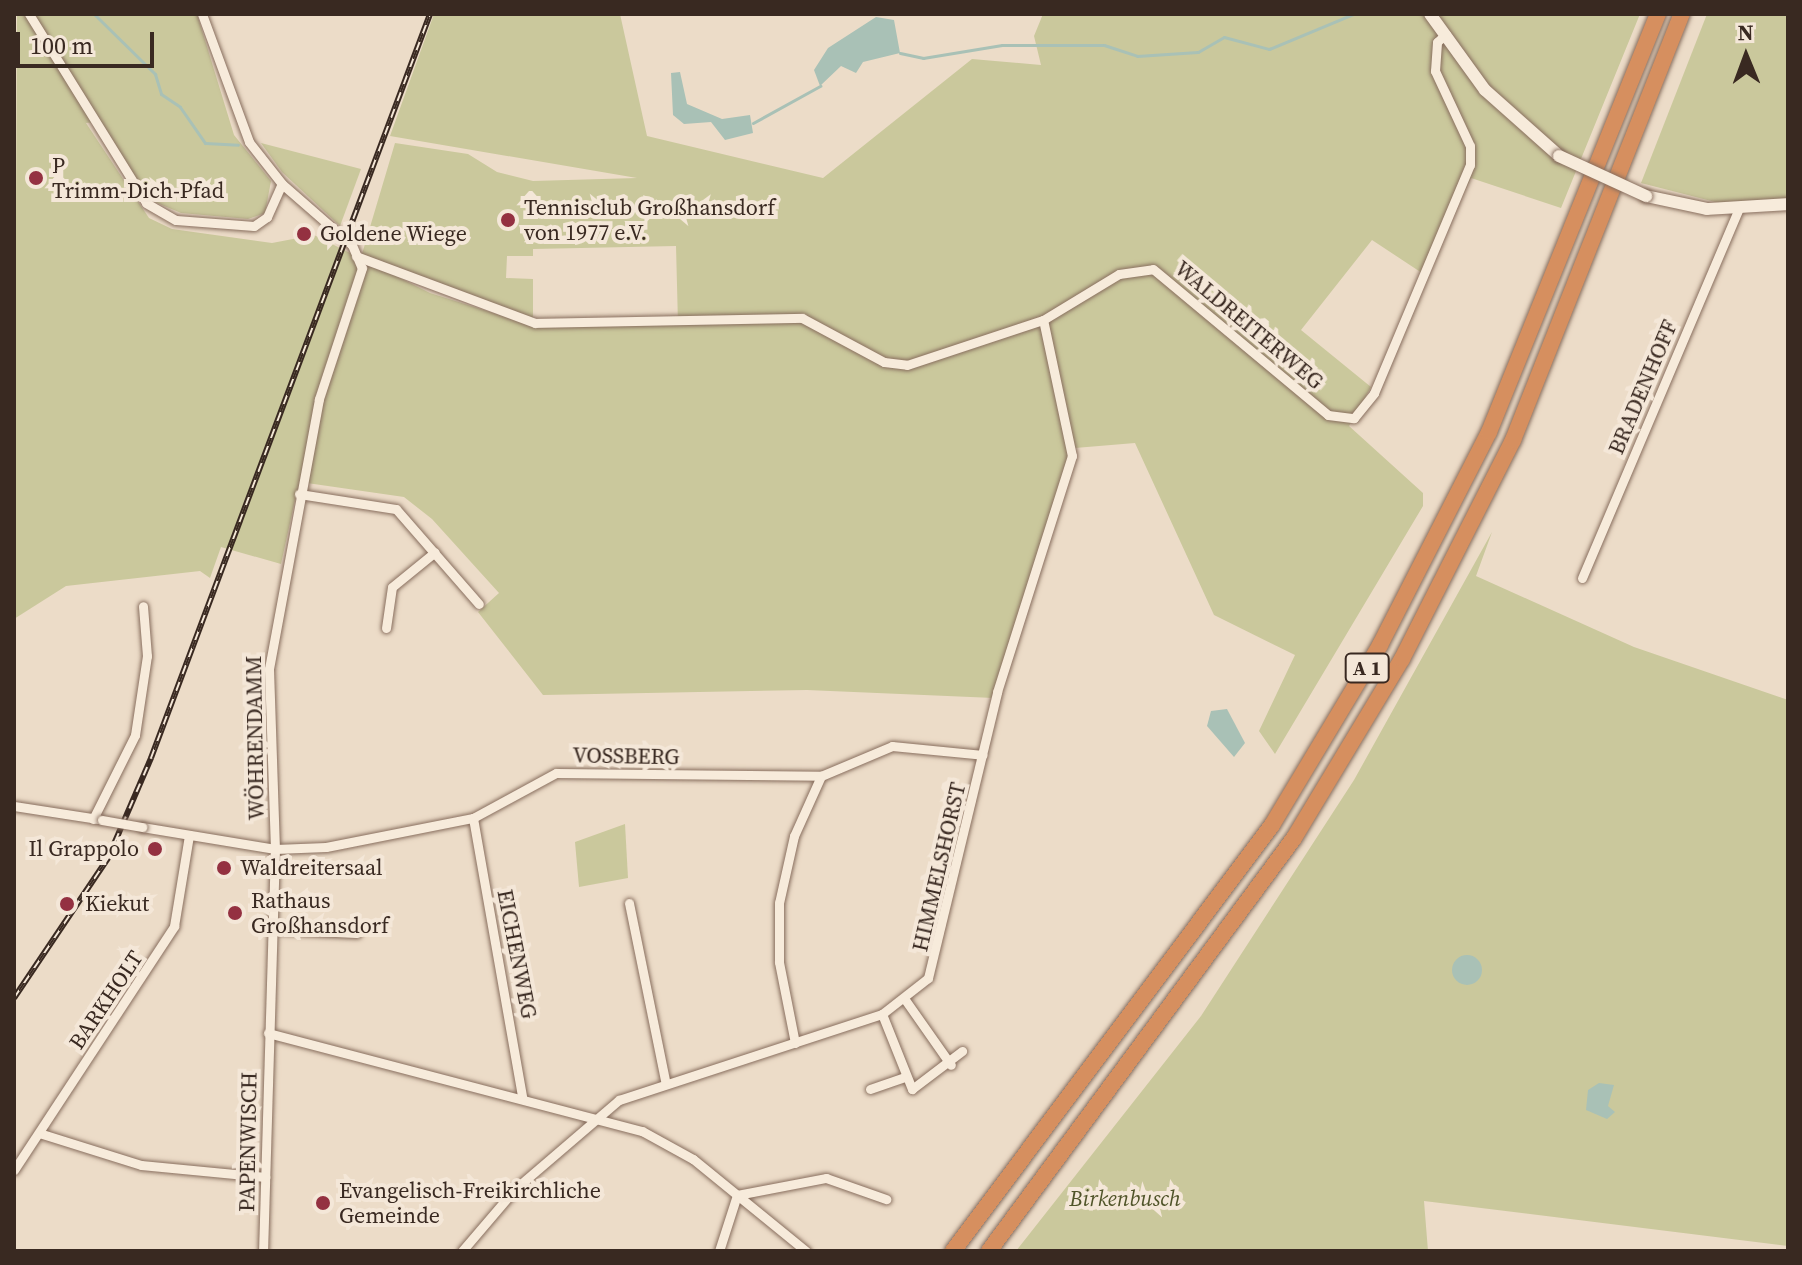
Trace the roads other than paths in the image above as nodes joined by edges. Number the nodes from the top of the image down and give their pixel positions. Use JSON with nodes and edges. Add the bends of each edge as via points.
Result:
{"nodes":[{"id":1,"x":29,"y":14,"type":"edge"},
{"id":2,"x":202,"y":14,"type":"edge"},
{"id":3,"x":1430,"y":14,"type":"edge"},
{"id":4,"x":1658,"y":14,"type":"edge"},
{"id":5,"x":1682,"y":14,"type":"edge"},
{"id":6,"x":1446,"y":34,"type":"junction"},
{"id":7,"x":282,"y":184,"type":"junction"},
{"id":8,"x":1788,"y":204,"type":"edge"},
{"id":9,"x":1738,"y":210,"type":"junction"},
{"id":10,"x":356,"y":256,"type":"junction"},
{"id":11,"x":1043,"y":320,"type":"junction"},
{"id":12,"x":299,"y":494,"type":"junction"},
{"id":13,"x":435,"y":552,"type":"junction"},
{"id":14,"x":1582,"y":578,"type":"dead end"},
{"id":15,"x":479,"y":604,"type":"dead end"},
{"id":16,"x":143,"y":606,"type":"dead end"},
{"id":17,"x":386,"y":628,"type":"dead end"},
{"id":18,"x":983,"y":755,"type":"junction"},
{"id":19,"x":821,"y":776,"type":"junction"},
{"id":20,"x":14,"y":806,"type":"edge"},
{"id":21,"x":473,"y":818,"type":"junction"},
{"id":22,"x":98,"y":819,"type":"junction"},
{"id":23,"x":189,"y":835,"type":"junction"},
{"id":24,"x":275,"y":849,"type":"junction"},
{"id":25,"x":629,"y":903,"type":"dead end"},
{"id":26,"x":273,"y":929,"type":"junction"},
{"id":27,"x":357,"y":933,"type":"dead end"},
{"id":28,"x":906,"y":1001,"type":"junction"},
{"id":29,"x":882,"y":1014,"type":"junction"},
{"id":30,"x":268,"y":1033,"type":"junction"},
{"id":31,"x":795,"y":1043,"type":"junction"},
{"id":32,"x":962,"y":1051,"type":"dead end"},
{"id":33,"x":951,"y":1065,"type":"junction"},
{"id":34,"x":904,"y":1077,"type":"junction"},
{"id":35,"x":665,"y":1080,"type":"junction"},
{"id":36,"x":870,"y":1089,"type":"dead end"},
{"id":37,"x":522,"y":1097,"type":"junction"},
{"id":38,"x":601,"y":1115,"type":"junction"},
{"id":39,"x":39,"y":1133,"type":"junction"},
{"id":40,"x":14,"y":1170,"type":"edge"},
{"id":41,"x":265,"y":1177,"type":"junction"},
{"id":42,"x":737,"y":1195,"type":"junction"},
{"id":43,"x":886,"y":1199,"type":"dead end"},
{"id":44,"x":263,"y":1251,"type":"edge"},
{"id":45,"x":462,"y":1251,"type":"edge"},
{"id":46,"x":719,"y":1251,"type":"edge"},
{"id":47,"x":806,"y":1251,"type":"edge"},
{"id":48,"x":953,"y":1251,"type":"edge"},
{"id":49,"x":989,"y":1251,"type":"edge"}],
"edges":[{"from":1,"to":7,"type":"street","via":[[146,203],[176,220],[254,226],[267,217]]},
{"from":2,"to":7,"type":"street","via":[[231,108]]},
{"from":3,"to":6,"type":"main road"},
{"from":4,"to":48,"type":"highway","number":"A 1","via":[[1489,432],[1380,645],[1272,825]]},
{"from":5,"to":49,"type":"highway","number":"A 1","via":[[1513,440],[1402,659],[1277,862]]},
{"from":6,"to":9,"type":"main road","bridge":true,"via":[[1492,96],[1559,156],[1646,196]]},
{"from":6,"to":11,"type":"street","name":"WALDREITERWEG","via":[[1437,42],[1435,71],[1466,135],[1470,165],[1374,393],[1354,418],[1328,415],[1153,269],[1119,274]]},
{"from":7,"to":10,"type":"street"},
{"from":8,"to":9,"type":"main road"},
{"from":9,"to":14,"type":"street","name":"BRADENHOFF"},
{"from":10,"to":11,"type":"street","name":"WALDREITERWEG","via":[[535,323],[802,318],[884,362],[907,365]]},
{"from":10,"to":12,"type":"street","name":"WÖHRENDAMM","via":[[362,287],[319,399]]},
{"from":11,"to":18,"type":"street","name":"HIMMELSHORST","via":[[1072,456]]},
{"from":12,"to":13,"type":"street","via":[[396,509]]},
{"from":12,"to":24,"type":"street","name":"WÖHRENDAMM","via":[[269,669]]},
{"from":13,"to":15,"type":"street"},
{"from":13,"to":17,"type":"street","via":[[392,587]]},
{"from":16,"to":22,"type":"street","via":[[147,656],[135,735]]},
{"from":18,"to":19,"type":"street","name":"VOSSBERG","via":[[892,746]]},
{"from":18,"to":28,"type":"street","name":"HIMMELSHORST","via":[[939,952]]},
{"from":19,"to":21,"type":"street","name":"VOSSBERG","via":[[556,773]]},
{"from":19,"to":31,"type":"street","via":[[794,836],[779,903],[779,962]]},
{"from":20,"to":22,"type":"street","name":"VOSSBERG"},
{"from":21,"to":24,"type":"street","name":"VOSSBERG","via":[[384,840]]},
{"from":21,"to":37,"type":"street","name":"EICHENWEG"},
{"from":22,"to":23,"type":"street","name":"VOSSBERG","bridge":true},
{"from":23,"to":24,"type":"street","name":"VOSSBERG"},
{"from":23,"to":39,"type":"street","name":"BARKHOLT","via":[[174,926]]},
{"from":24,"to":26,"type":"street","name":"WÖHRENDAMM"},
{"from":25,"to":35,"type":"street"},
{"from":26,"to":27,"type":"street"},
{"from":26,"to":30,"type":"street","name":"WÖHRENDAMM"},
{"from":28,"to":29,"type":"street","name":"HIMMELSHORST"},
{"from":28,"to":33,"type":"street"},
{"from":29,"to":31,"type":"street","name":"HIMMELSHORST"},
{"from":29,"to":34,"type":"street"},
{"from":30,"to":37,"type":"street"},
{"from":30,"to":41,"type":"street","name":"PAPENWISCH"},
{"from":31,"to":35,"type":"street","name":"HIMMELSHORST"},
{"from":32,"to":33,"type":"street"},
{"from":33,"to":34,"type":"street","via":[[915,1090]]},
{"from":34,"to":36,"type":"street"},
{"from":35,"to":38,"type":"street","name":"HIMMELSHORST"},
{"from":37,"to":38,"type":"street"},
{"from":38,"to":42,"type":"street","via":[[693,1159]]},
{"from":38,"to":45,"type":"street","name":"HIMMELSHORST","via":[[515,1189]]},
{"from":39,"to":40,"type":"street","name":"BARKHOLT"},
{"from":39,"to":41,"type":"street","via":[[157,1168]]},
{"from":41,"to":44,"type":"street","name":"PAPENWISCH"},
{"from":42,"to":43,"type":"street","via":[[826,1178]]},
{"from":42,"to":46,"type":"street"},
{"from":42,"to":47,"type":"street"}]}
